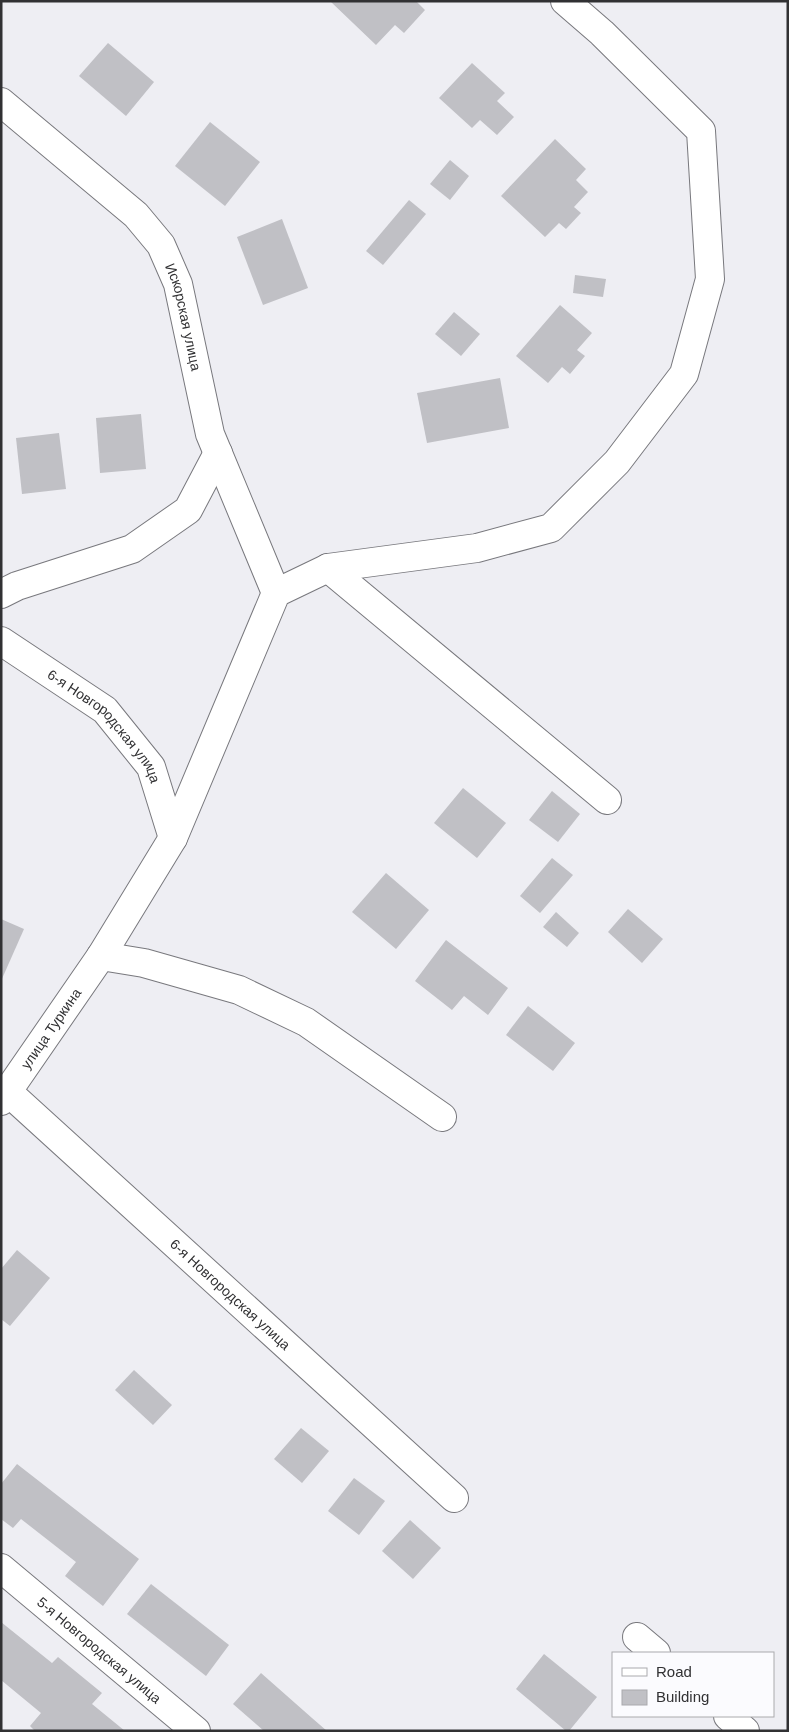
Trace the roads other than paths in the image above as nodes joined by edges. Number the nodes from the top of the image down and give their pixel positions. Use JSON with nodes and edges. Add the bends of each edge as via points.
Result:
{"nodes":[{"id":1,"x":565,"y":1,"type":"edge"},
{"id":2,"x":1,"y":102,"type":"edge"},
{"id":3,"x":218,"y":453,"type":"junction"},
{"id":4,"x":328,"y":568,"type":"junction"},
{"id":5,"x":276,"y":593,"type":"junction"},
{"id":6,"x":1,"y":594,"type":"edge"},
{"id":7,"x":1,"y":641,"type":"edge"},
{"id":8,"x":607,"y":800,"type":"dead end"},
{"id":9,"x":173,"y":838,"type":"junction"},
{"id":10,"x":101,"y":956,"type":"junction"},
{"id":11,"x":4,"y":1096,"type":"edge"},
{"id":12,"x":442,"y":1117,"type":"dead end"},
{"id":13,"x":454,"y":1498,"type":"dead end"},
{"id":14,"x":1,"y":1568,"type":"edge"},
{"id":15,"x":729,"y":1717,"type":"edge"},
{"id":16,"x":196,"y":1731,"type":"edge"},
{"id":17,"x":745,"y":1731,"type":"edge"}],
"edges":[{"from":1,"to":4,"type":"street","via":[[701,131],[710,279],[684,374],[618,462],[551,528],[477,548]]},
{"from":2,"to":3,"type":"street","name":"Искорская улица","via":[[136,216],[161,245],[178,284],[210,434]]},
{"from":3,"to":5,"type":"street","name":"Искорская улица"},
{"from":3,"to":6,"type":"street","via":[[188,510],[132,549]]},
{"from":4,"to":5,"type":"street"},
{"from":4,"to":8,"type":"street"},
{"from":5,"to":9,"type":"street","name":"улица Туркина"},
{"from":7,"to":9,"type":"street","name":"6-я Новгородская улица","via":[[105,710],[151,767]]},
{"from":9,"to":10,"type":"street","name":"улица Туркина"},
{"from":10,"to":11,"type":"street","name":"улица Туркина"},
{"from":10,"to":12,"type":"street","via":[[144,963],[239,990],[306,1022]]},
{"from":11,"to":13,"type":"street","name":"6-я Новгородская улица"},
{"from":14,"to":16,"type":"street","name":"5-я Новгородская улица"},
{"from":15,"to":17,"type":"street"}]}
